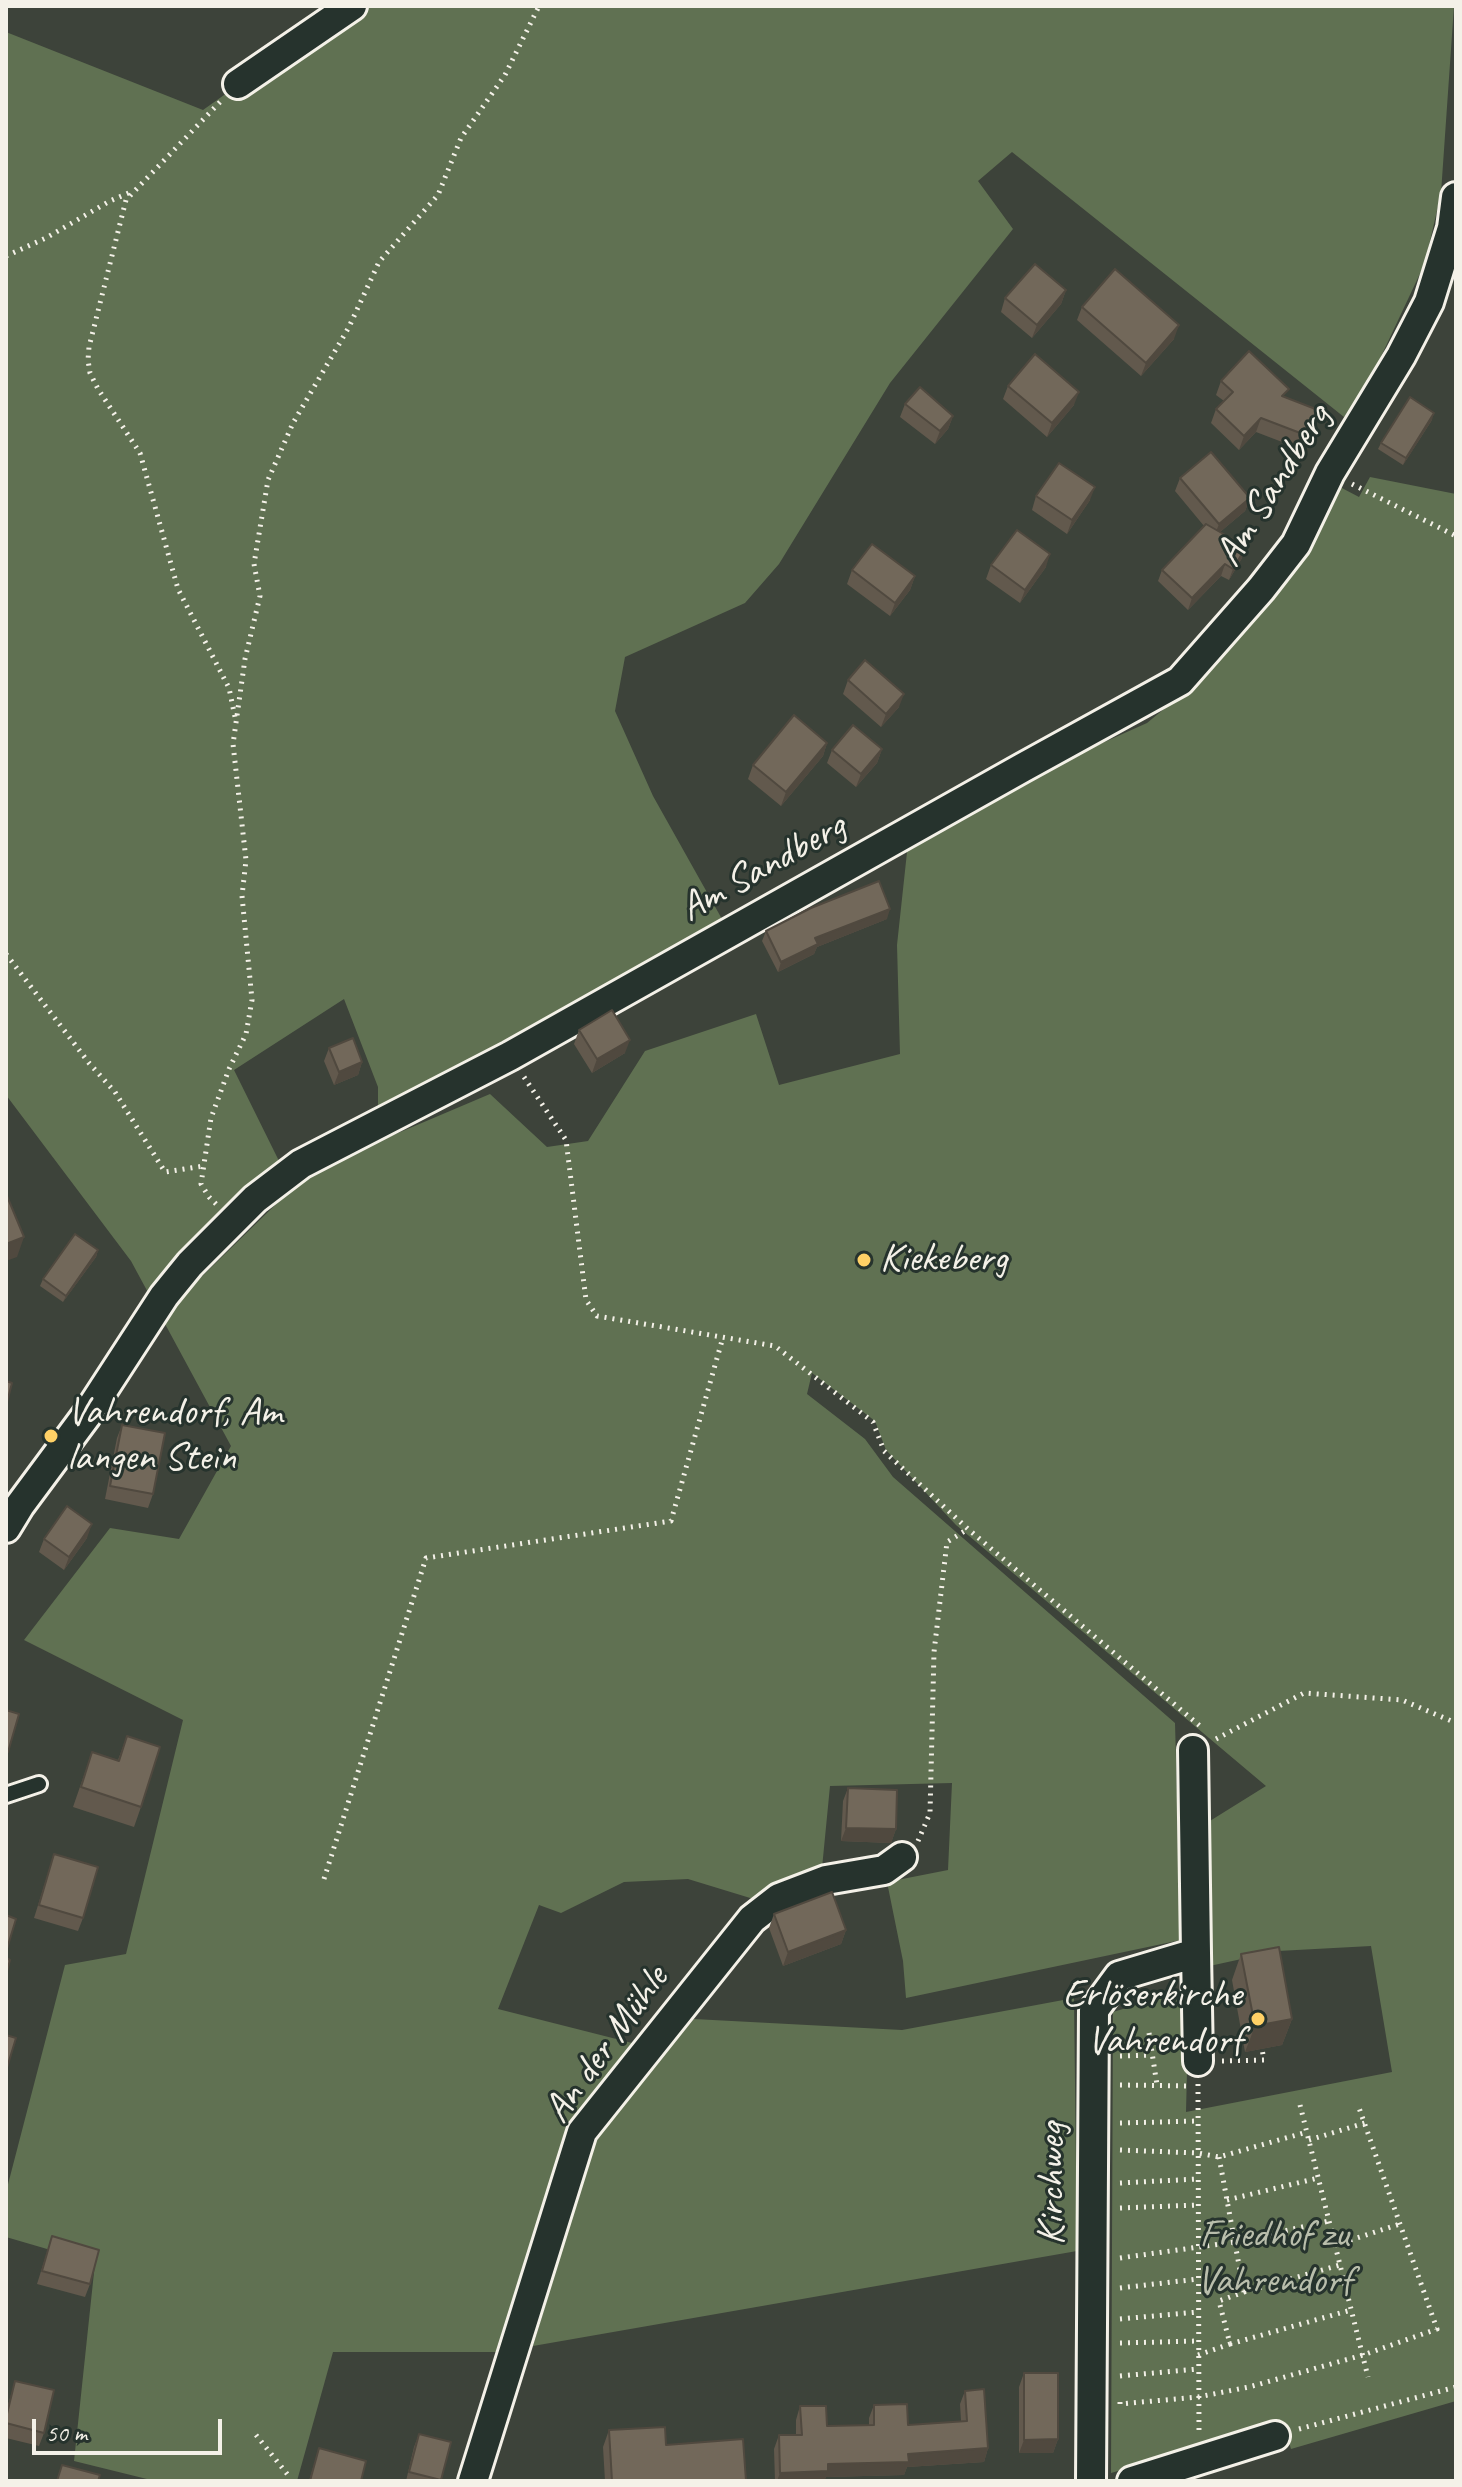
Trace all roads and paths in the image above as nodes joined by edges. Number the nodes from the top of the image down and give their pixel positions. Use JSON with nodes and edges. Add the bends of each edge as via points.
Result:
{"nodes":[{"id":1,"x":352,"y":6,"type":"edge"},
{"id":2,"x":539,"y":6,"type":"edge"},
{"id":3,"x":238,"y":84,"type":"joint"},
{"id":4,"x":136,"y":189,"type":"junction"},
{"id":5,"x":1456,"y":197,"type":"edge"},
{"id":6,"x":6,"y":256,"type":"edge"},
{"id":7,"x":1330,"y":473,"type":"junction"},
{"id":8,"x":1456,"y":536,"type":"edge"},
{"id":9,"x":236,"y":724,"type":"junction"},
{"id":10,"x":6,"y":954,"type":"edge"},
{"id":11,"x":510,"y":1056,"type":"junction"},
{"id":12,"x":723,"y":1337,"type":"junction"},
{"id":13,"x":6,"y":1528,"type":"edge"},
{"id":14,"x":968,"y":1529,"type":"junction"},
{"id":15,"x":1456,"y":1723,"type":"edge"},
{"id":16,"x":1204,"y":1745,"type":"junction"},
{"id":17,"x":39,"y":1784,"type":"dead end"},
{"id":18,"x":6,"y":1795,"type":"edge"},
{"id":19,"x":902,"y":1857,"type":"joint"},
{"id":20,"x":324,"y":1879,"type":"dead end"},
{"id":21,"x":1196,"y":1953,"type":"junction"},
{"id":22,"x":1149,"y":2033,"type":"dead end"},
{"id":23,"x":1262,"y":2049,"type":"edge"},
{"id":24,"x":1152,"y":2055,"type":"junction"},
{"id":25,"x":1120,"y":2056,"type":"dead end"},
{"id":26,"x":1198,"y":2074,"type":"junction"},
{"id":27,"x":1120,"y":2085,"type":"dead end"},
{"id":28,"x":1157,"y":2085,"type":"junction"},
{"id":29,"x":1300,"y":2105,"type":"dead end"},
{"id":30,"x":1358,"y":2105,"type":"dead end"},
{"id":31,"x":1198,"y":2121,"type":"junction"},
{"id":32,"x":1120,"y":2123,"type":"dead end"},
{"id":33,"x":1365,"y":2123,"type":"junction"},
{"id":34,"x":1307,"y":2132,"type":"junction"},
{"id":35,"x":1309,"y":2140,"type":"junction"},
{"id":36,"x":1120,"y":2150,"type":"dead end"},
{"id":37,"x":1198,"y":2153,"type":"junction"},
{"id":38,"x":1219,"y":2157,"type":"junction"},
{"id":39,"x":1318,"y":2178,"type":"junction"},
{"id":40,"x":1198,"y":2179,"type":"junction"},
{"id":41,"x":1120,"y":2183,"type":"dead end"},
{"id":42,"x":1227,"y":2200,"type":"junction"},
{"id":43,"x":1198,"y":2205,"type":"junction"},
{"id":44,"x":1120,"y":2208,"type":"dead end"},
{"id":45,"x":1329,"y":2221,"type":"junction"},
{"id":46,"x":1400,"y":2224,"type":"junction"},
{"id":47,"x":1235,"y":2242,"type":"junction"},
{"id":48,"x":1335,"y":2245,"type":"junction"},
{"id":49,"x":1198,"y":2249,"type":"junction"},
{"id":50,"x":1120,"y":2258,"type":"dead end"},
{"id":51,"x":1340,"y":2265,"type":"junction"},
{"id":52,"x":1198,"y":2279,"type":"junction"},
{"id":53,"x":1120,"y":2288,"type":"dead end"},
{"id":54,"x":1244,"y":2292,"type":"junction"},
{"id":55,"x":1351,"y":2310,"type":"junction"},
{"id":56,"x":1198,"y":2312,"type":"junction"},
{"id":57,"x":1120,"y":2319,"type":"dead end"},
{"id":58,"x":1198,"y":2341,"type":"junction"},
{"id":59,"x":1120,"y":2343,"type":"dead end"},
{"id":60,"x":1230,"y":2344,"type":"junction"},
{"id":61,"x":1198,"y":2355,"type":"junction"},
{"id":62,"x":1363,"y":2355,"type":"junction"},
{"id":63,"x":1198,"y":2369,"type":"junction"},
{"id":64,"x":1120,"y":2376,"type":"dead end"},
{"id":65,"x":1368,"y":2377,"type":"dead end"},
{"id":66,"x":1456,"y":2387,"type":"edge"},
{"id":67,"x":1198,"y":2397,"type":"junction"},
{"id":68,"x":1120,"y":2404,"type":"dead end"},
{"id":69,"x":256,"y":2435,"type":"dead end"},
{"id":70,"x":1275,"y":2436,"type":"joint"},
{"id":71,"x":1201,"y":2458,"type":"junction"},
{"id":72,"x":287,"y":2481,"type":"edge"},
{"id":73,"x":473,"y":2481,"type":"edge"},
{"id":74,"x":1091,"y":2481,"type":"edge"},
{"id":75,"x":1132,"y":2481,"type":"edge"}],
"edges":[{"from":1,"to":3,"type":"street"},
{"from":2,"to":9,"type":"path","via":[[505,75],[461,138],[438,195],[379,262],[268,480],[254,564],[260,596]]},
{"from":3,"to":4,"type":"path"},
{"from":4,"to":6,"type":"path"},
{"from":4,"to":9,"type":"path","via":[[126,200],[89,347],[90,373],[140,453],[178,589],[229,688]]},
{"from":5,"to":7,"type":"street","name":"Am Sandberg","via":[[1429,302]]},
{"from":7,"to":8,"type":"path"},
{"from":7,"to":11,"type":"street","name":"Am Sandberg","via":[[1296,544],[1180,681]]},
{"from":9,"to":10,"type":"path","via":[[233,744],[246,860],[242,896],[252,1000],[246,1034],[211,1118],[204,1166],[165,1172],[115,1092]]},
{"from":11,"to":12,"type":"path","via":[[566,1140],[586,1300],[597,1316]]},
{"from":11,"to":13,"type":"street","name":"Am Sandberg","via":[[301,1164],[255,1199],[164,1296]]},
{"from":12,"to":14,"type":"path","via":[[775,1346],[788,1355],[873,1422],[884,1451]]},
{"from":12,"to":20,"type":"path","via":[[671,1521],[426,1558]]},
{"from":14,"to":16,"type":"path"},
{"from":14,"to":19,"type":"path","via":[[947,1542],[934,1652],[930,1813],[918,1844]]},
{"from":15,"to":16,"type":"path","via":[[1402,1700],[1304,1693]]},
{"from":16,"to":21,"type":"street"},
{"from":17,"to":18,"type":"lane"},
{"from":19,"to":73,"type":"street","name":"An der Mühle","via":[[884,1870],[826,1880],[779,1898],[752,1919],[582,2132]]},
{"from":21,"to":26,"type":"street"},
{"from":21,"to":74,"type":"street","name":"Kirchweg","via":[[1119,1976],[1094,2010]]},
{"from":22,"to":24,"type":"path"},
{"from":23,"to":26,"type":"path","via":[[1264,2060]]},
{"from":24,"to":25,"type":"path"},
{"from":24,"to":28,"type":"path"},
{"from":26,"to":28,"type":"path"},
{"from":26,"to":31,"type":"path"},
{"from":27,"to":28,"type":"path"},
{"from":29,"to":34,"type":"path"},
{"from":30,"to":33,"type":"path"},
{"from":31,"to":32,"type":"path"},
{"from":31,"to":37,"type":"path"},
{"from":33,"to":35,"type":"path"},
{"from":33,"to":46,"type":"path"},
{"from":34,"to":35,"type":"path"},
{"from":34,"to":38,"type":"path"},
{"from":35,"to":39,"type":"path"},
{"from":36,"to":37,"type":"path"},
{"from":37,"to":38,"type":"path"},
{"from":37,"to":40,"type":"path"},
{"from":38,"to":42,"type":"path"},
{"from":39,"to":42,"type":"path"},
{"from":39,"to":45,"type":"path"},
{"from":40,"to":41,"type":"path"},
{"from":40,"to":43,"type":"path"},
{"from":42,"to":47,"type":"path"},
{"from":43,"to":44,"type":"path"},
{"from":43,"to":49,"type":"path"},
{"from":45,"to":47,"type":"path"},
{"from":45,"to":48,"type":"path"},
{"from":46,"to":48,"type":"path"},
{"from":46,"to":62,"type":"path","via":[[1437,2329]]},
{"from":47,"to":49,"type":"path"},
{"from":47,"to":54,"type":"path"},
{"from":48,"to":51,"type":"path"},
{"from":49,"to":50,"type":"path"},
{"from":49,"to":52,"type":"path"},
{"from":51,"to":54,"type":"path"},
{"from":51,"to":55,"type":"path"},
{"from":52,"to":53,"type":"path"},
{"from":52,"to":56,"type":"path"},
{"from":54,"to":60,"type":"path","via":[[1219,2301]]},
{"from":55,"to":60,"type":"path"},
{"from":55,"to":62,"type":"path"},
{"from":56,"to":57,"type":"path"},
{"from":56,"to":58,"type":"path"},
{"from":58,"to":59,"type":"path"},
{"from":58,"to":61,"type":"path"},
{"from":60,"to":61,"type":"path"},
{"from":61,"to":63,"type":"path"},
{"from":62,"to":65,"type":"path"},
{"from":62,"to":67,"type":"path"},
{"from":63,"to":64,"type":"path"},
{"from":63,"to":67,"type":"path"},
{"from":66,"to":70,"type":"path"},
{"from":67,"to":68,"type":"path"},
{"from":67,"to":71,"type":"path"},
{"from":69,"to":72,"type":"path","via":[[288,2475]]},
{"from":70,"to":71,"type":"street"},
{"from":71,"to":75,"type":"street"}]}
